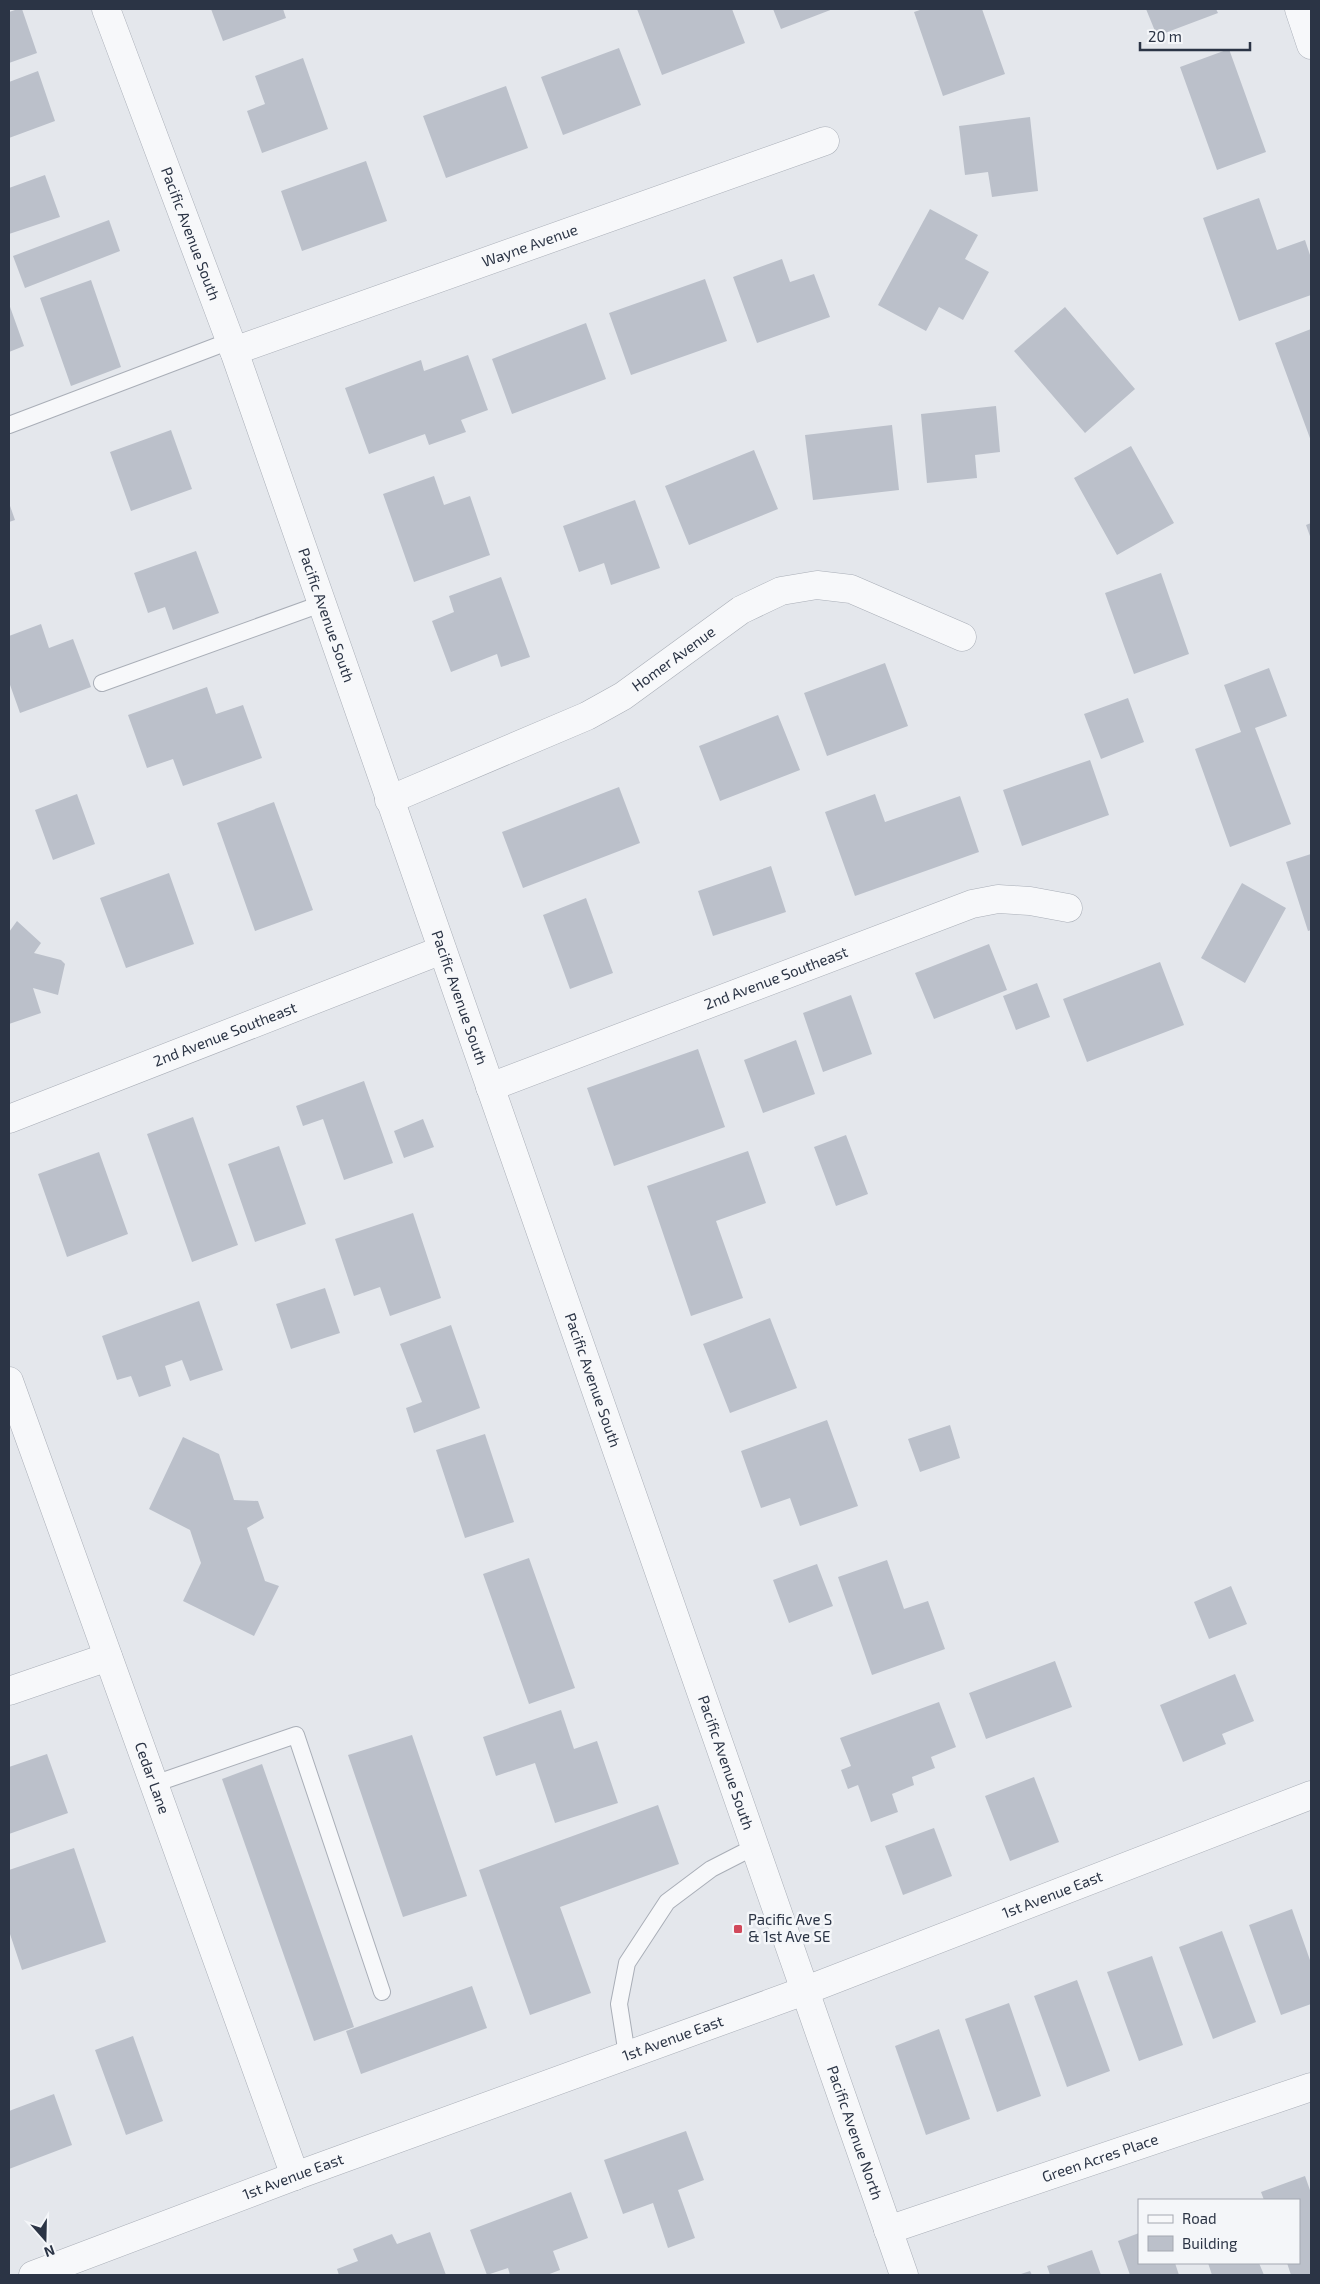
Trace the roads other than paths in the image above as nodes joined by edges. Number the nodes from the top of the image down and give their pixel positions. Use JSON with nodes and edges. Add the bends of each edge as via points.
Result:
{"nodes":[{"id":1,"x":106,"y":9,"type":"edge"},
{"id":2,"x":1299,"y":9,"type":"edge"},
{"id":3,"x":1311,"y":45,"type":"edge"},
{"id":4,"x":825,"y":142,"type":"dead end"},
{"id":5,"x":232,"y":346,"type":"junction"},
{"id":6,"x":9,"y":426,"type":"edge"},
{"id":7,"x":322,"y":604,"type":"junction"},
{"id":8,"x":962,"y":637,"type":"dead end"},
{"id":9,"x":102,"y":683,"type":"dead end"},
{"id":10,"x":389,"y":800,"type":"junction"},
{"id":11,"x":1068,"y":908,"type":"dead end"},
{"id":12,"x":442,"y":950,"type":"junction"},
{"id":13,"x":490,"y":1087,"type":"junction"},
{"id":14,"x":9,"y":1119,"type":"edge"},
{"id":15,"x":9,"y":1381,"type":"edge"},
{"id":16,"x":108,"y":1657,"type":"junction"},
{"id":17,"x":9,"y":1690,"type":"edge"},
{"id":18,"x":154,"y":1784,"type":"junction"},
{"id":19,"x":1311,"y":1795,"type":"edge"},
{"id":20,"x":754,"y":1847,"type":"junction"},
{"id":21,"x":804,"y":1991,"type":"junction"},
{"id":22,"x":382,"y":1992,"type":"dead end"},
{"id":23,"x":627,"y":2055,"type":"junction"},
{"id":24,"x":1311,"y":2087,"type":"edge"},
{"id":25,"x":295,"y":2176,"type":"junction"},
{"id":26,"x":888,"y":2230,"type":"junction"},
{"id":27,"x":33,"y":2275,"type":"edge"},
{"id":28,"x":904,"y":2275,"type":"edge"}],
"edges":[{"from":1,"to":5,"type":"street","name":"Pacific Avenue South"},
{"from":2,"to":3,"type":"street"},
{"from":4,"to":5,"type":"street","name":"Wayne Avenue"},
{"from":5,"to":6,"type":"lane"},
{"from":5,"to":7,"type":"street","name":"Pacific Avenue South"},
{"from":7,"to":9,"type":"lane"},
{"from":7,"to":10,"type":"street","name":"Pacific Avenue South"},
{"from":8,"to":10,"type":"street","name":"Homer Avenue","via":[[851,590],[817,585],[781,591],[740,610],[623,696],[588,716]]},
{"from":10,"to":12,"type":"street","name":"Pacific Avenue South"},
{"from":11,"to":13,"type":"street","name":"2nd Avenue Southeast","via":[[998,899],[972,904]]},
{"from":12,"to":13,"type":"street","name":"Pacific Avenue South"},
{"from":12,"to":14,"type":"street","name":"2nd Avenue Southeast"},
{"from":13,"to":20,"type":"street","name":"Pacific Avenue South"},
{"from":15,"to":16,"type":"street","name":"Cedar Lane"},
{"from":16,"to":17,"type":"street"},
{"from":16,"to":18,"type":"street","name":"Cedar Lane"},
{"from":18,"to":22,"type":"lane","via":[[296,1735]]},
{"from":18,"to":25,"type":"street","name":"Cedar Lane"},
{"from":19,"to":21,"type":"street","name":"1st Avenue East"},
{"from":20,"to":21,"type":"street","name":"Pacific Avenue South"},
{"from":20,"to":23,"type":"lane","via":[[711,1869],[667,1902],[627,1963],[620,2004]]},
{"from":21,"to":23,"type":"street","name":"1st Avenue East"},
{"from":21,"to":26,"type":"street","name":"Pacific Avenue North"},
{"from":23,"to":25,"type":"street","name":"1st Avenue East"},
{"from":24,"to":26,"type":"street","name":"Green Acres Place"},
{"from":25,"to":27,"type":"street","name":"1st Avenue East"},
{"from":26,"to":28,"type":"street","name":"Pacific Avenue North"}]}
